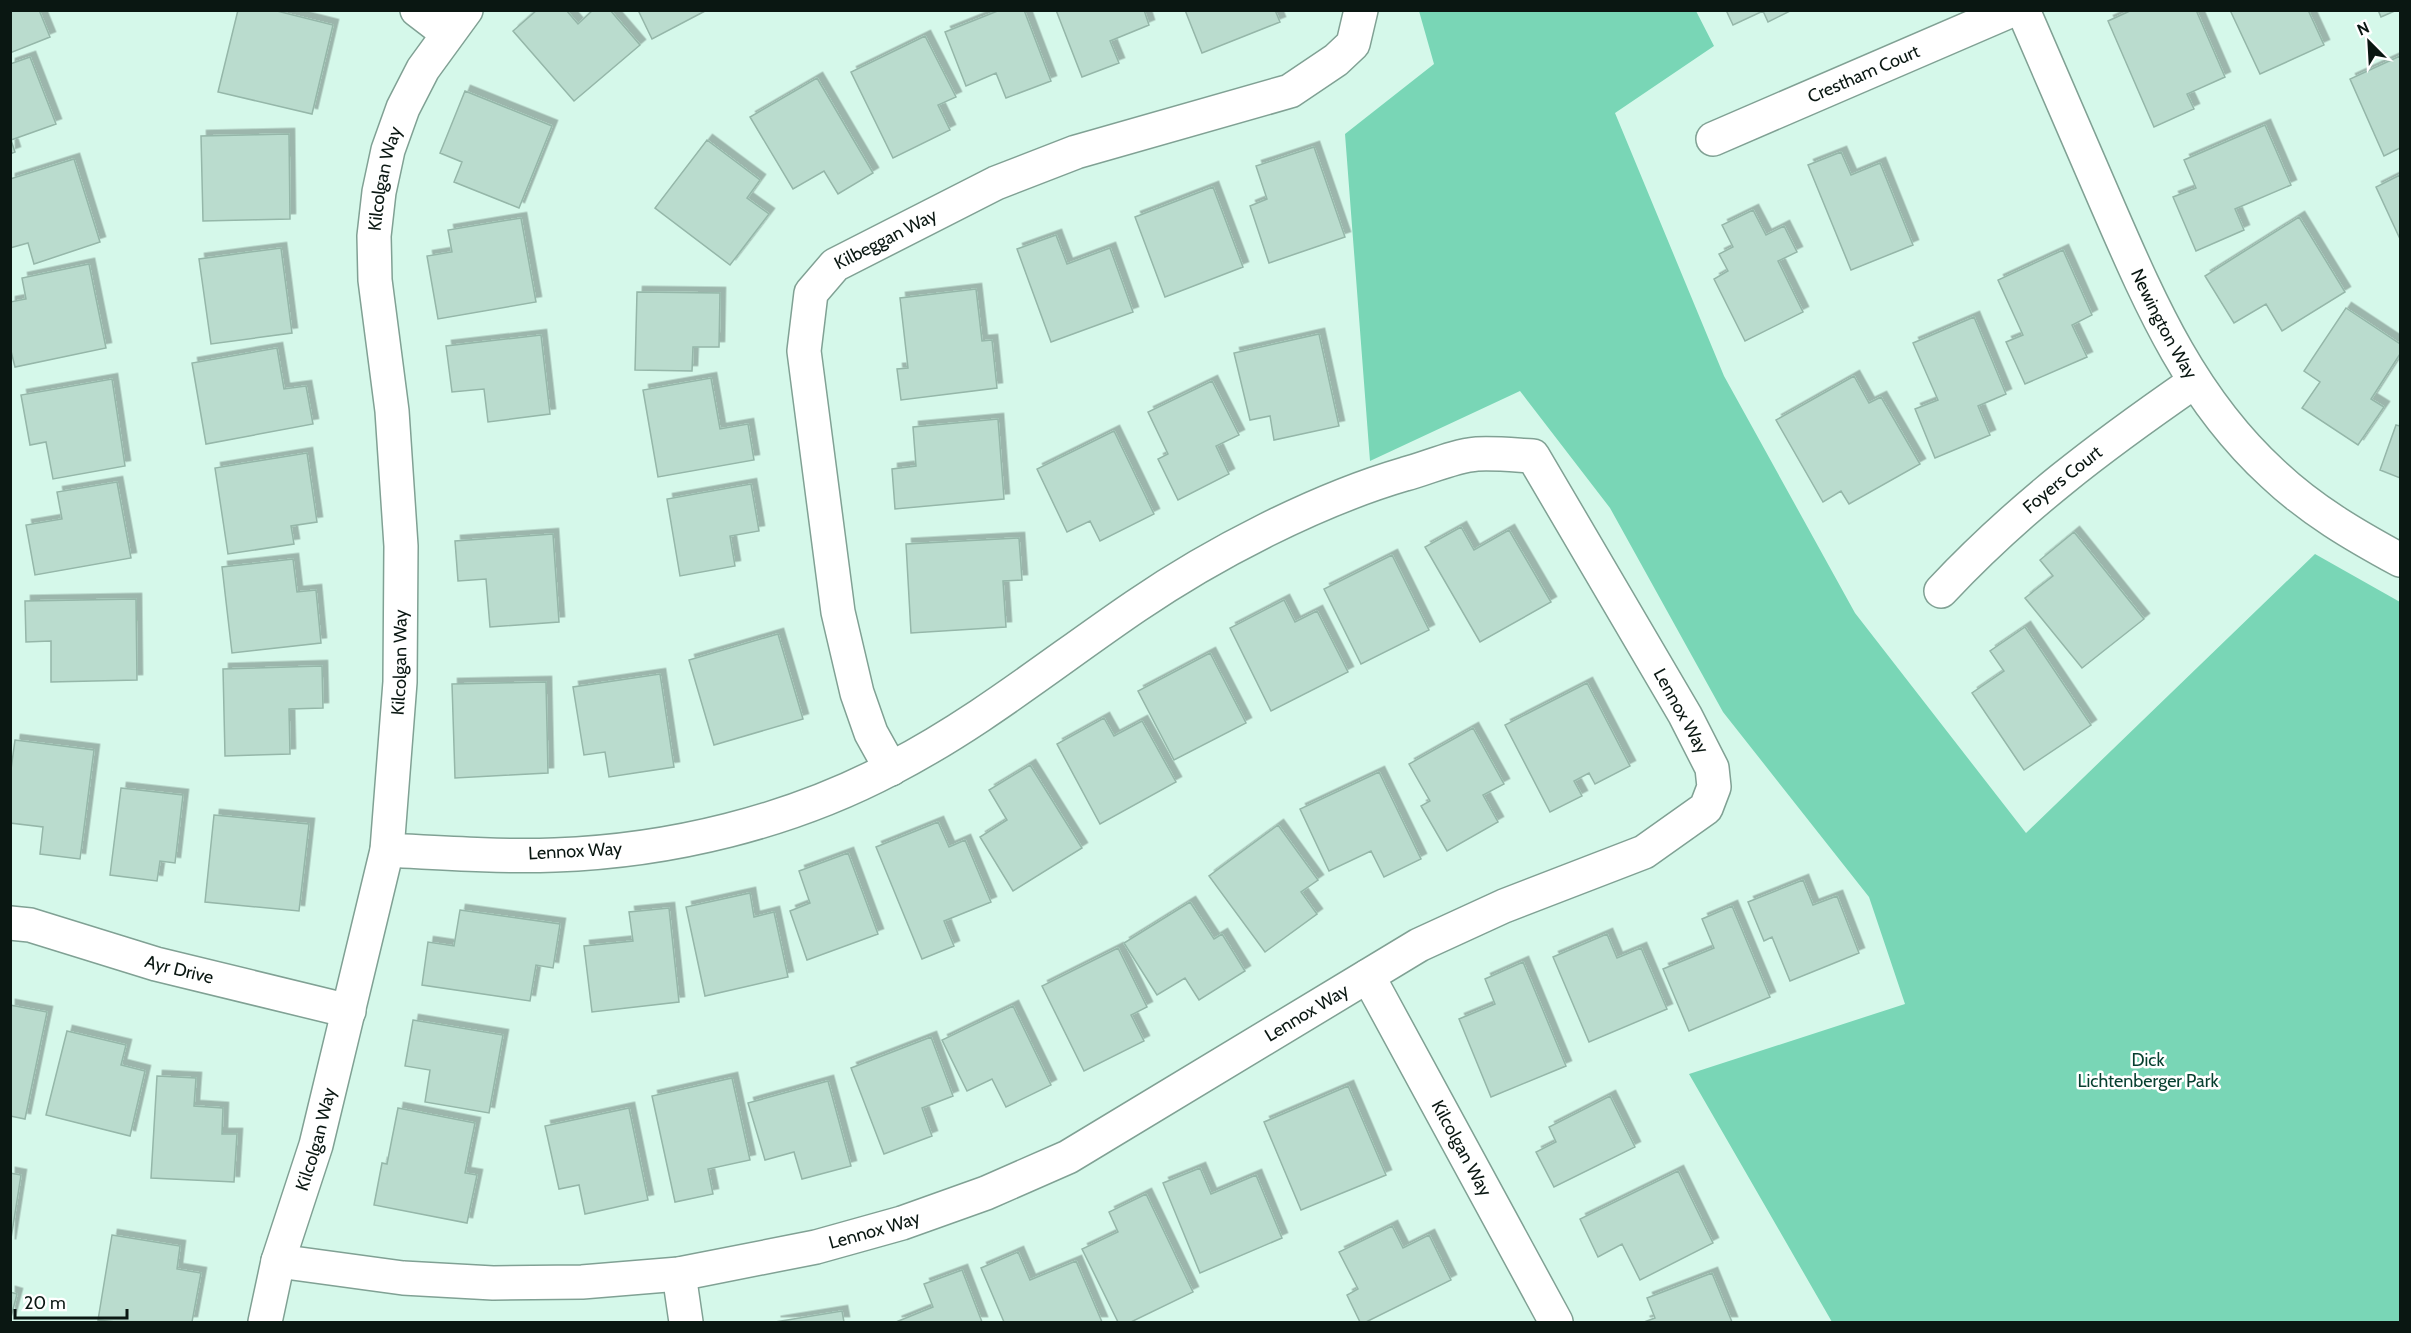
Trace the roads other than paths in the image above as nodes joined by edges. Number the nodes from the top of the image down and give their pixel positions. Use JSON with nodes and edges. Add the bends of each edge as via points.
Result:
{"nodes":[{"id":1,"x":417,"y":10,"type":"edge"},
{"id":2,"x":1362,"y":10,"type":"edge"},
{"id":3,"x":2012,"y":10,"type":"edge"},
{"id":4,"x":2024,"y":10,"type":"edge"},
{"id":5,"x":457,"y":22,"type":"edge"},
{"id":6,"x":1713,"y":139,"type":"dead end"},
{"id":7,"x":2194,"y":382,"type":"junction"},
{"id":8,"x":2400,"y":560,"type":"edge"},
{"id":9,"x":1941,"y":591,"type":"dead end"},
{"id":10,"x":891,"y":769,"type":"junction"},
{"id":11,"x":387,"y":850,"type":"junction"},
{"id":12,"x":10,"y":923,"type":"edge"},
{"id":13,"x":1368,"y":976,"type":"junction"},
{"id":14,"x":349,"y":1011,"type":"junction"},
{"id":15,"x":278,"y":1261,"type":"junction"},
{"id":16,"x":679,"y":1274,"type":"junction"},
{"id":17,"x":265,"y":1323,"type":"edge"},
{"id":18,"x":686,"y":1323,"type":"edge"},
{"id":19,"x":1556,"y":1323,"type":"edge"}],
"edges":[{"from":1,"to":5,"type":"street"},
{"from":2,"to":10,"type":"street","name":"Kilbeggan Way","via":[[1353,44],[1290,91],[1076,152],[996,183],[836,265],[811,293],[804,351],[838,612],[857,693],[871,732]]},
{"from":3,"to":6,"type":"street","name":"Crestham Court"},
{"from":4,"to":7,"type":"street","name":"Newington Way","via":[[2149,303]]},
{"from":5,"to":11,"type":"street","name":"Kilcolgan Way","via":[[423,69],[403,108],[388,150],[374,236],[401,546],[400,682]]},
{"from":7,"to":8,"type":"street","name":"Newington Way","via":[[2240,441],[2272,474],[2345,530]]},
{"from":7,"to":9,"type":"street","name":"Foyers Court","via":[[2062,477]]},
{"from":10,"to":11,"type":"street","name":"Lennox Way","via":[[819,802],[732,828],[645,847],[556,855]]},
{"from":10,"to":13,"type":"street","name":"Lennox Way","via":[[1015,694],[1137,605],[1229,549],[1371,484],[1475,454],[1533,456],[1685,715],[1712,768],[1714,787],[1706,808],[1644,852],[1504,906],[1419,945]]},
{"from":11,"to":14,"type":"street","name":"Kilcolgan Way"},
{"from":12,"to":14,"type":"street","name":"Ayr Drive","via":[[30,925],[156,964]]},
{"from":13,"to":16,"type":"street","name":"Lennox Way","via":[[1068,1157],[986,1193],[902,1223],[816,1247]]},
{"from":13,"to":19,"type":"street","name":"Kilcolgan Way"},
{"from":14,"to":15,"type":"street","name":"Kilcolgan Way","via":[[316,1145]]},
{"from":15,"to":16,"type":"street","name":"Lennox Way","via":[[403,1278],[493,1283],[582,1282]]},
{"from":15,"to":17,"type":"street","name":"Kilcolgan Way"},
{"from":16,"to":18,"type":"street"}]}
